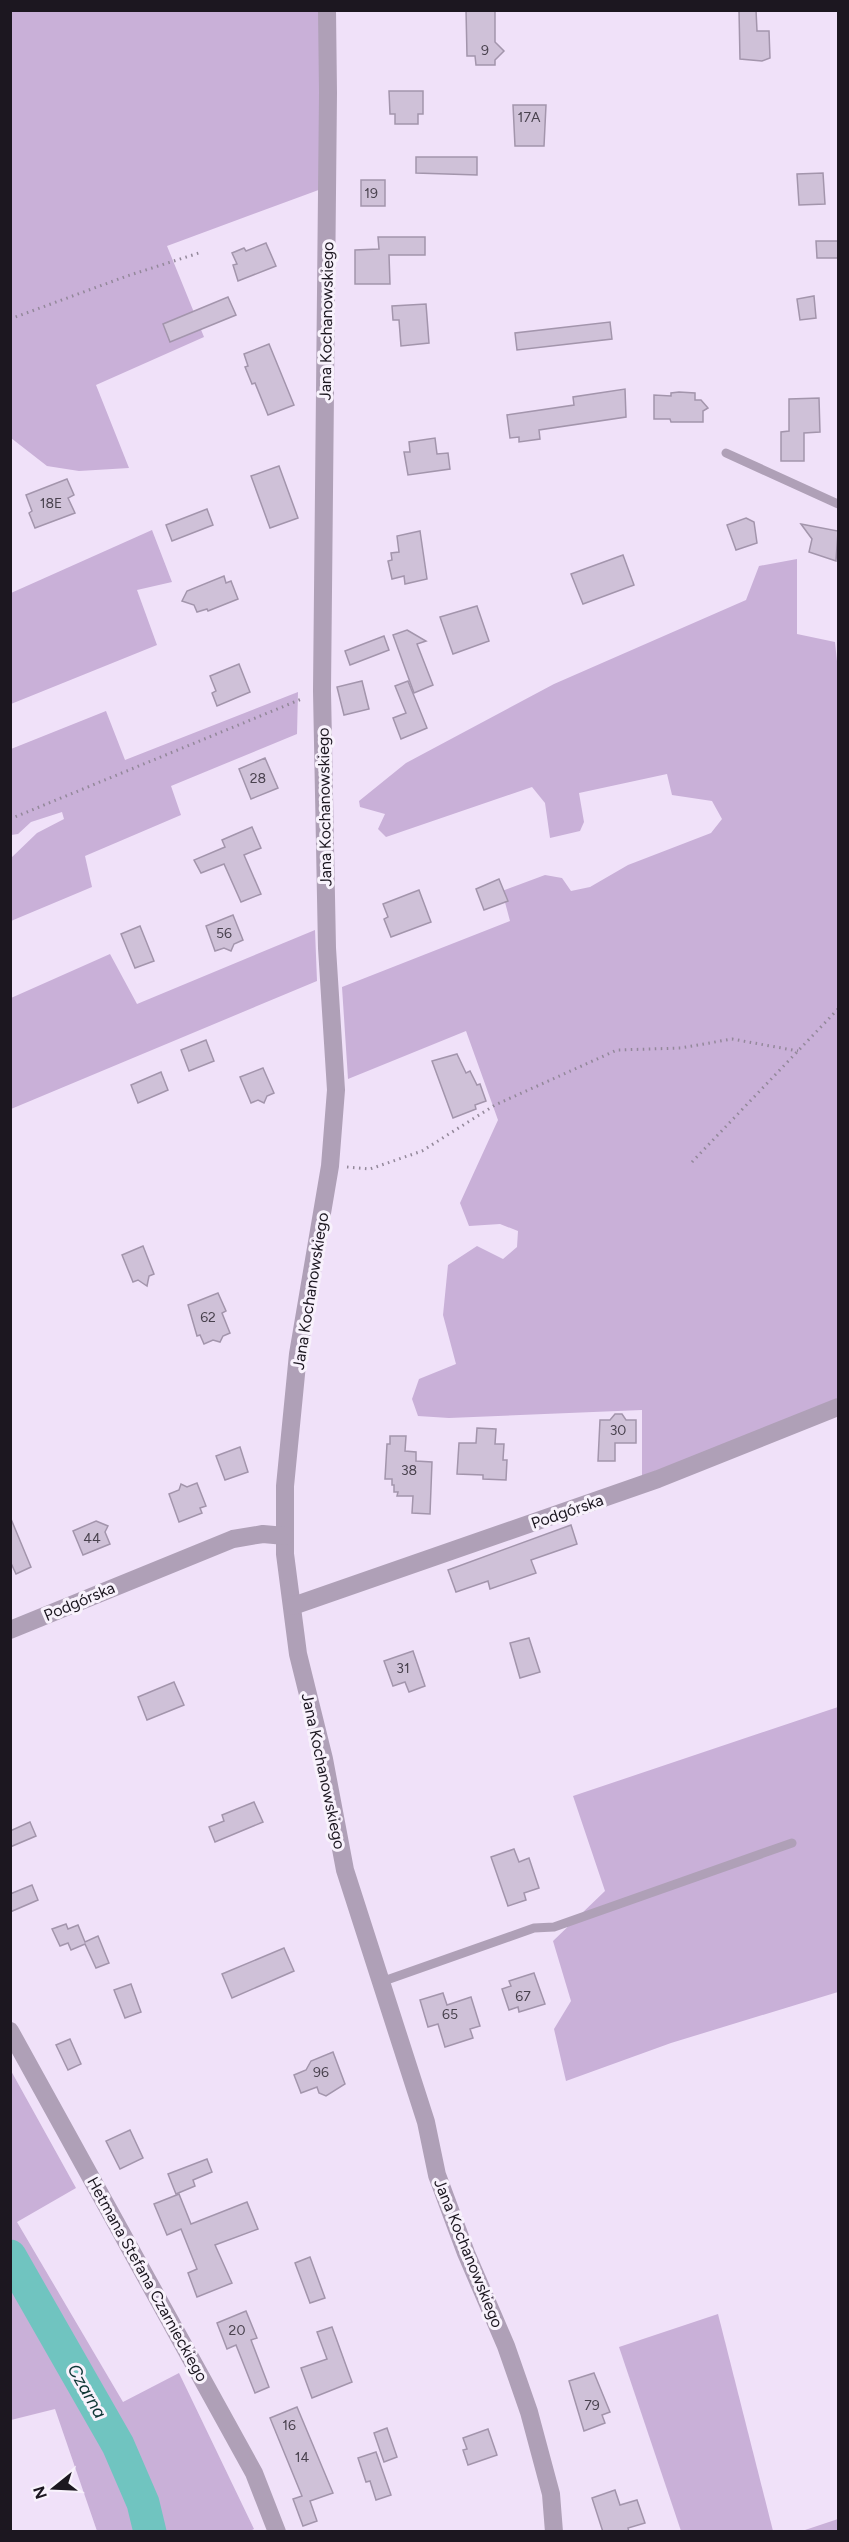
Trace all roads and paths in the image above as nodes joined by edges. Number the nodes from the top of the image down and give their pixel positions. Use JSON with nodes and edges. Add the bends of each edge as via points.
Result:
{"nodes":[{"id":1,"x":327,"y":10,"type":"edge"},
{"id":2,"x":202,"y":252,"type":"dead end"},
{"id":3,"x":10,"y":319,"type":"edge"},
{"id":4,"x":726,"y":453,"type":"dead end"},
{"id":5,"x":838,"y":504,"type":"edge"},
{"id":6,"x":322,"y":691,"type":"junction"},
{"id":7,"x":10,"y":819,"type":"edge"},
{"id":8,"x":838,"y":1009,"type":"edge"},
{"id":9,"x":798,"y":1052,"type":"junction"},
{"id":10,"x":692,"y":1162,"type":"dead end"},
{"id":11,"x":330,"y":1166,"type":"junction"},
{"id":12,"x":838,"y":1407,"type":"edge"},
{"id":13,"x":285,"y":1536,"type":"junction"},
{"id":14,"x":293,"y":1606,"type":"junction"},
{"id":15,"x":10,"y":1630,"type":"edge"},
{"id":16,"x":792,"y":1843,"type":"dead end"},
{"id":17,"x":381,"y":1982,"type":"junction"},
{"id":18,"x":10,"y":2031,"type":"edge"},
{"id":19,"x":277,"y":2532,"type":"edge"},
{"id":20,"x":554,"y":2532,"type":"edge"}],
"edges":[{"from":1,"to":6,"type":"street","name":"Jana Kochanowskiego"},
{"from":2,"to":3,"type":"path"},
{"from":4,"to":5,"type":"lane"},
{"from":6,"to":7,"type":"path"},
{"from":6,"to":11,"type":"street","name":"Jana Kochanowskiego","via":[[327,948],[336,1090]]},
{"from":8,"to":9,"type":"path"},
{"from":9,"to":10,"type":"path"},
{"from":9,"to":11,"type":"path","via":[[732,1039],[681,1048],[617,1050],[495,1105],[422,1151],[370,1169]]},
{"from":11,"to":13,"type":"street","name":"Jana Kochanowskiego","via":[[298,1354],[285,1486]]},
{"from":12,"to":14,"type":"street","name":"Podgórska","via":[[658,1479]]},
{"from":13,"to":14,"type":"street","name":"Jana Kochanowskiego"},
{"from":13,"to":15,"type":"street","name":"Podgórska","via":[[263,1534],[233,1539]]},
{"from":14,"to":17,"type":"street","name":"Jana Kochanowskiego","via":[[298,1654],[324,1759],[345,1870]]},
{"from":16,"to":17,"type":"lane","via":[[554,1927],[534,1928]]},
{"from":17,"to":20,"type":"street","name":"Jana Kochanowskiego","via":[[426,2122],[436,2175],[529,2412],[551,2494]]},
{"from":18,"to":19,"type":"street","name":"Hetmana Stefana Czarnieckiego","via":[[249,2463]]}]}
